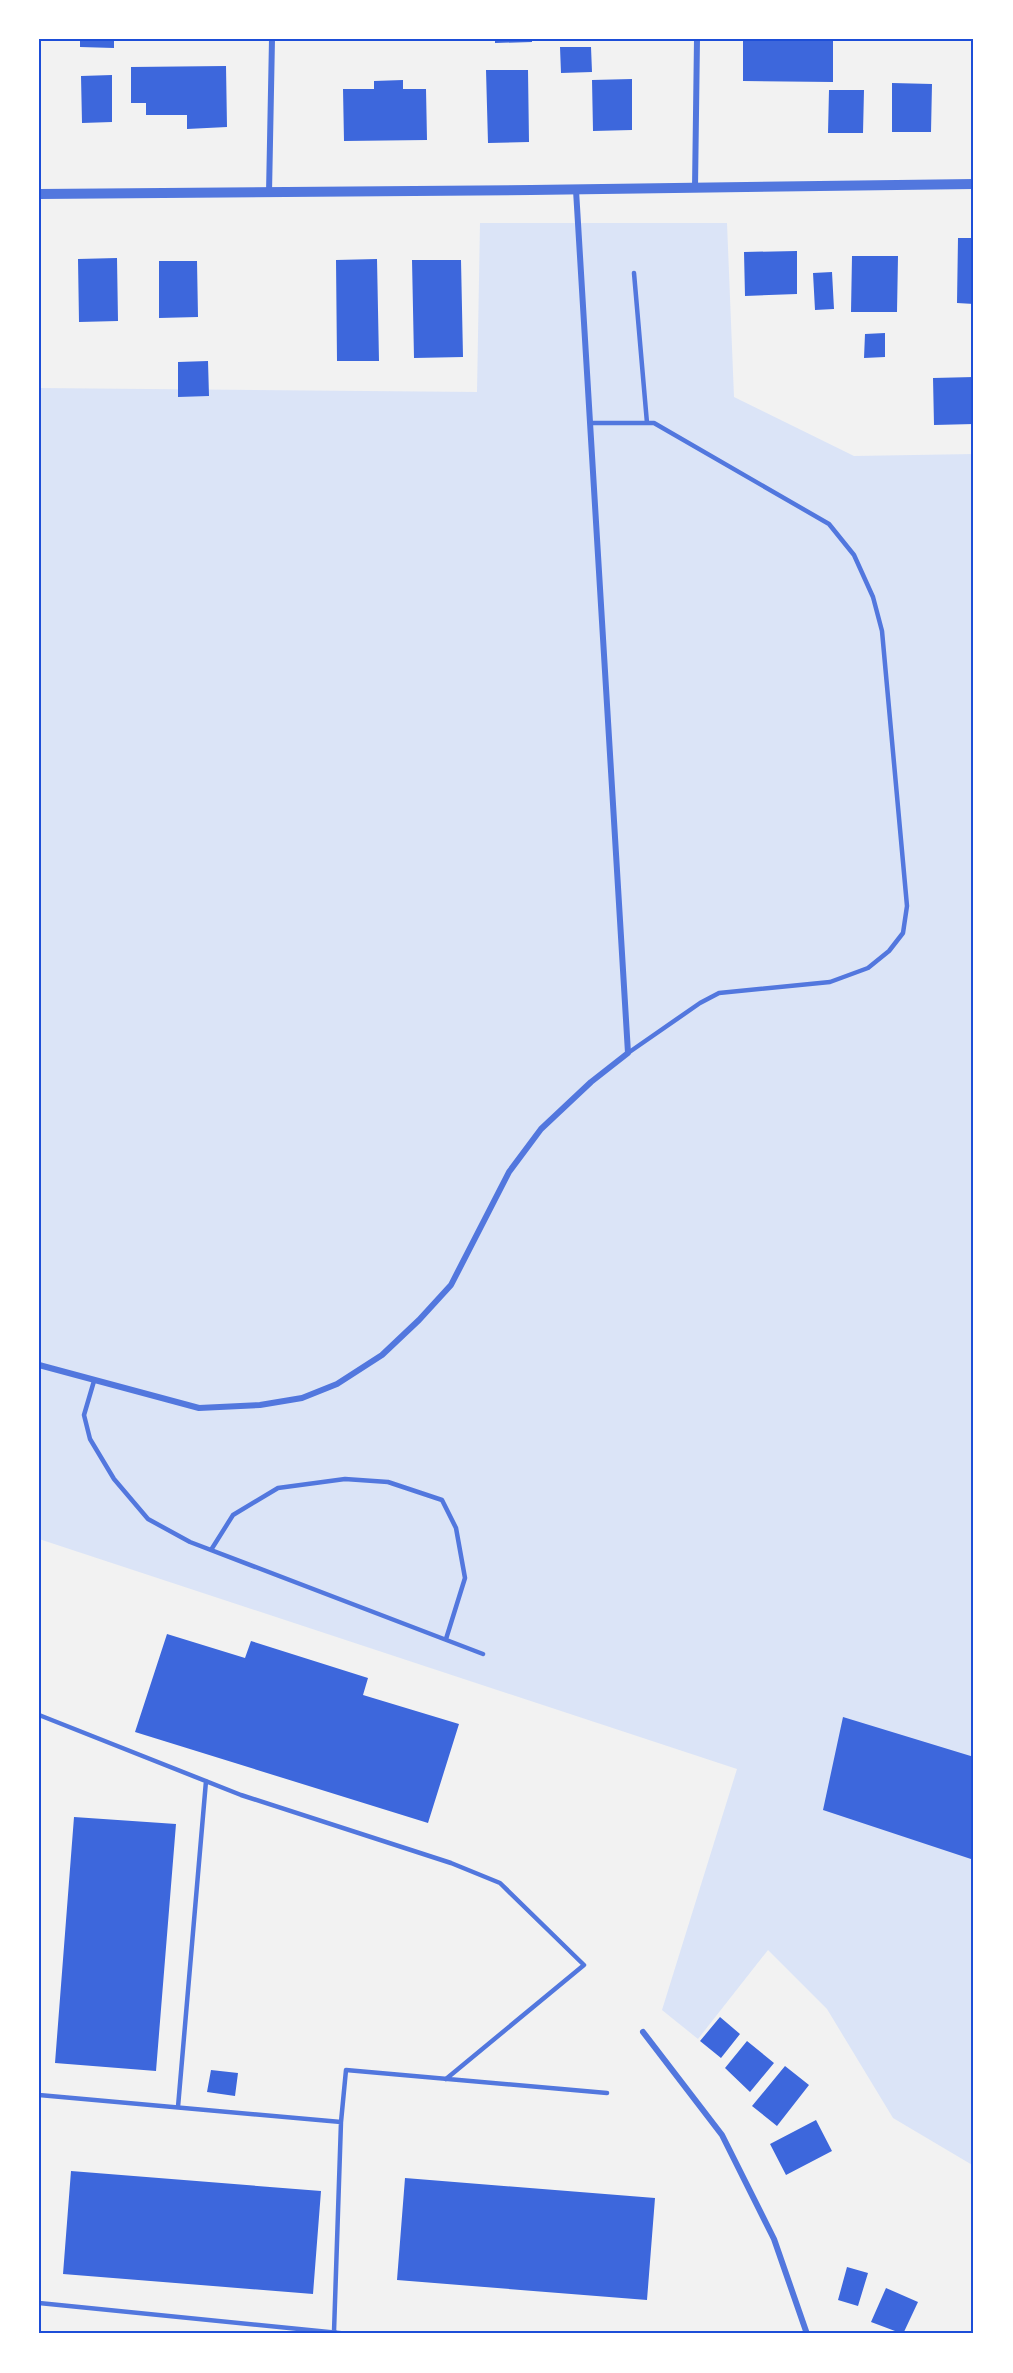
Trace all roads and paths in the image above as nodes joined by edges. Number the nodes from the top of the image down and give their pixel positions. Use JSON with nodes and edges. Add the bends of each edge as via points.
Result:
{"nodes":[{"id":1,"x":272,"y":39,"type":"edge"},
{"id":2,"x":697,"y":39,"type":"edge"},
{"id":3,"x":974,"y":184,"type":"edge"},
{"id":4,"x":695,"y":188,"type":"junction"},
{"id":5,"x":576,"y":190,"type":"junction"},
{"id":6,"x":269,"y":193,"type":"junction"},
{"id":7,"x":39,"y":194,"type":"edge"},
{"id":8,"x":634,"y":273,"type":"dead end"},
{"id":9,"x":590,"y":423,"type":"junction"},
{"id":10,"x":646,"y":423,"type":"junction"},
{"id":11,"x":628,"y":1053,"type":"junction"},
{"id":12,"x":39,"y":1365,"type":"edge"},
{"id":13,"x":94,"y":1381,"type":"junction"},
{"id":14,"x":211,"y":1550,"type":"junction"},
{"id":15,"x":446,"y":1639,"type":"junction"},
{"id":16,"x":483,"y":1654,"type":"dead end"},
{"id":17,"x":39,"y":1715,"type":"edge"},
{"id":18,"x":206,"y":1781,"type":"junction"},
{"id":19,"x":643,"y":2032,"type":"dead end"},
{"id":20,"x":446,"y":2079,"type":"junction"},
{"id":21,"x":608,"y":2093,"type":"dead end"},
{"id":22,"x":39,"y":2095,"type":"edge"},
{"id":23,"x":178,"y":2107,"type":"junction"},
{"id":24,"x":341,"y":2122,"type":"junction"},
{"id":25,"x":39,"y":2303,"type":"edge"},
{"id":26,"x":334,"y":2332,"type":"junction"},
{"id":27,"x":349,"y":2334,"type":"edge"},
{"id":28,"x":807,"y":2334,"type":"edge"}],
"edges":[{"from":1,"to":6,"type":"street"},
{"from":2,"to":4,"type":"street"},
{"from":3,"to":4,"type":"street"},
{"from":4,"to":5,"type":"street"},
{"from":5,"to":6,"type":"street"},
{"from":5,"to":9,"type":"street"},
{"from":6,"to":7,"type":"street"},
{"from":8,"to":10,"type":"lane"},
{"from":9,"to":10,"type":"lane"},
{"from":9,"to":11,"type":"street"},
{"from":10,"to":11,"type":"lane","via":[[654,423],[829,524],[854,555],[873,597],[882,631],[907,906],[903,933],[868,968],[830,982],[719,993]]},
{"from":11,"to":13,"type":"street","via":[[541,1129],[509,1172],[451,1285],[382,1355],[338,1384],[302,1398],[199,1408]]},
{"from":12,"to":13,"type":"street"},
{"from":13,"to":14,"type":"lane","via":[[84,1415],[90,1439],[114,1479],[148,1519]]},
{"from":14,"to":15,"type":"lane"},
{"from":14,"to":15,"type":"lane","via":[[233,1515],[278,1488],[345,1479],[388,1482],[442,1500],[456,1528],[465,1578]]},
{"from":15,"to":16,"type":"lane"},
{"from":17,"to":18,"type":"lane"},
{"from":18,"to":20,"type":"lane","via":[[500,1883],[584,1965]]},
{"from":18,"to":23,"type":"lane"},
{"from":19,"to":28,"type":"street","via":[[722,2135],[774,2239]]},
{"from":20,"to":21,"type":"lane"},
{"from":20,"to":24,"type":"lane","via":[[346,2070]]},
{"from":22,"to":23,"type":"lane"},
{"from":23,"to":24,"type":"lane"},
{"from":24,"to":26,"type":"lane"},
{"from":25,"to":26,"type":"lane"},
{"from":26,"to":27,"type":"lane"}]}
